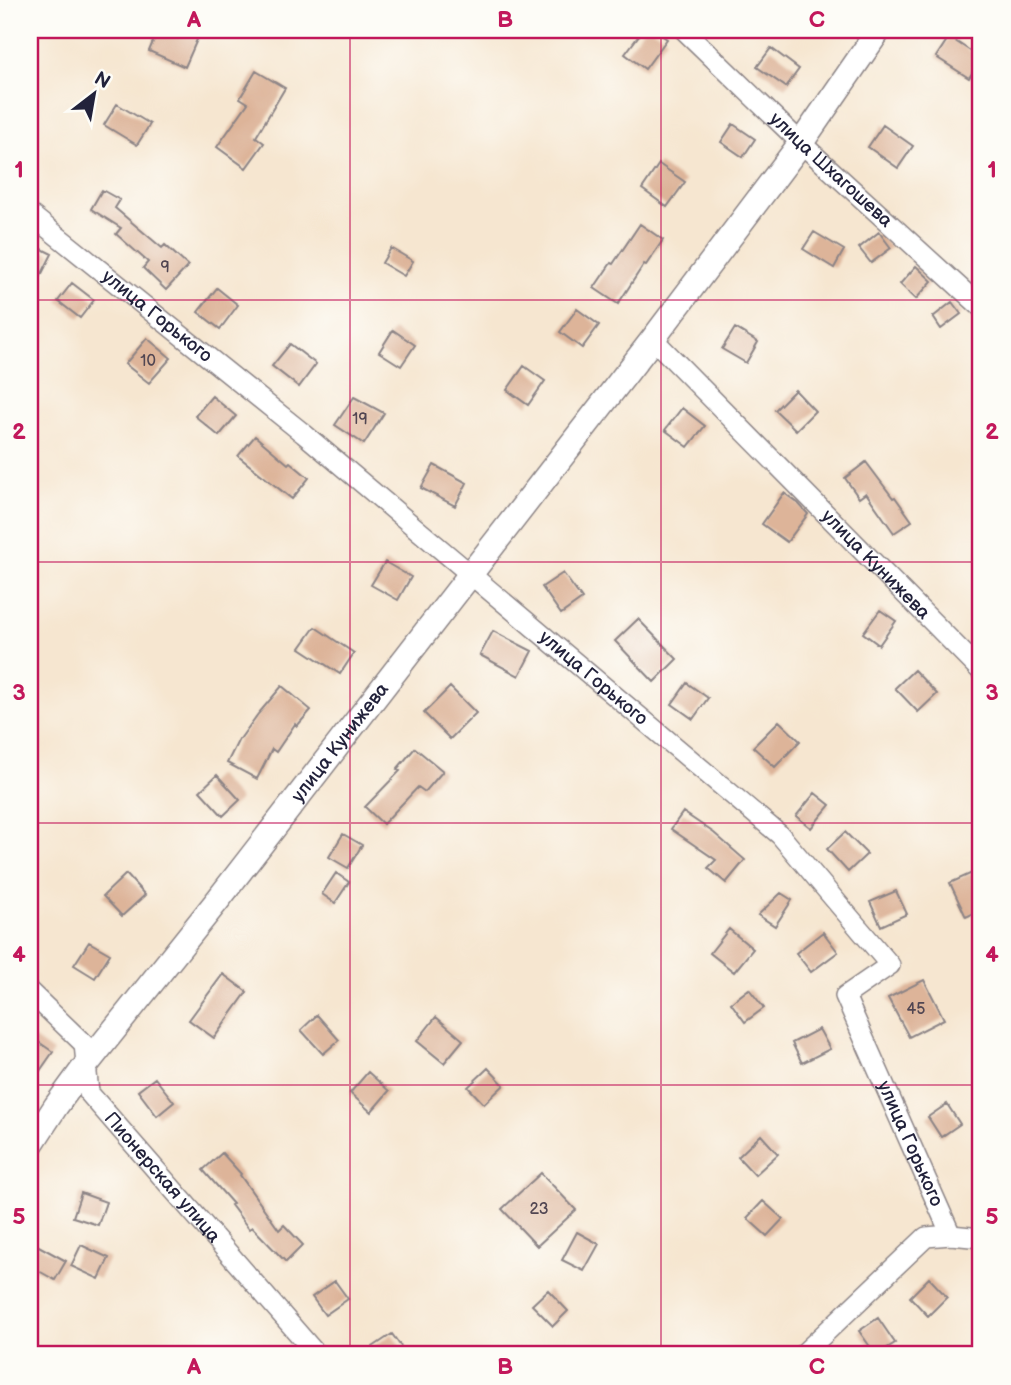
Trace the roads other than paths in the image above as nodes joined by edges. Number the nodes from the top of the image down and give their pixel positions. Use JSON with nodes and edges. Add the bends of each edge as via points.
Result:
{"nodes":[{"id":1,"x":684,"y":30,"type":"edge"},
{"id":2,"x":879,"y":30,"type":"edge"},
{"id":3,"x":802,"y":143,"type":"junction"},
{"id":4,"x":30,"y":214,"type":"edge"},
{"id":5,"x":981,"y":307,"type":"edge"},
{"id":6,"x":653,"y":339,"type":"junction"},
{"id":7,"x":470,"y":574,"type":"junction"},
{"id":8,"x":981,"y":671,"type":"edge"},
{"id":9,"x":30,"y":992,"type":"edge"},
{"id":10,"x":86,"y":1065,"type":"junction"},
{"id":11,"x":30,"y":1146,"type":"edge"},
{"id":12,"x":951,"y":1235,"type":"junction"},
{"id":13,"x":981,"y":1238,"type":"edge"},
{"id":14,"x":317,"y":1355,"type":"edge"},
{"id":15,"x":802,"y":1355,"type":"edge"}],
"edges":[{"from":1,"to":3,"type":"street","name":"улица Шхагошева"},
{"from":2,"to":3,"type":"street","name":"улица Кунижева"},
{"from":3,"to":5,"type":"street","name":"улица Шхагошева"},
{"from":3,"to":6,"type":"street","name":"улица Кунижева"},
{"from":4,"to":7,"type":"street","name":"улица Горького"},
{"from":6,"to":7,"type":"street","name":"улица Кунижева"},
{"from":6,"to":8,"type":"street","name":"улица Кунижева"},
{"from":7,"to":10,"type":"street","name":"улица Кунижева"},
{"from":7,"to":12,"type":"street","name":"улица Горького","via":[[780,835],[890,965],[845,996]]},
{"from":9,"to":10,"type":"street","name":"Пионерская улица","via":[[84,1044]]},
{"from":10,"to":11,"type":"street","name":"улица Кунижева"},
{"from":10,"to":14,"type":"street","name":"Пионерская улица","via":[[89,1093]]},
{"from":12,"to":13,"type":"street"},
{"from":12,"to":15,"type":"street","via":[[926,1237]]}]}
